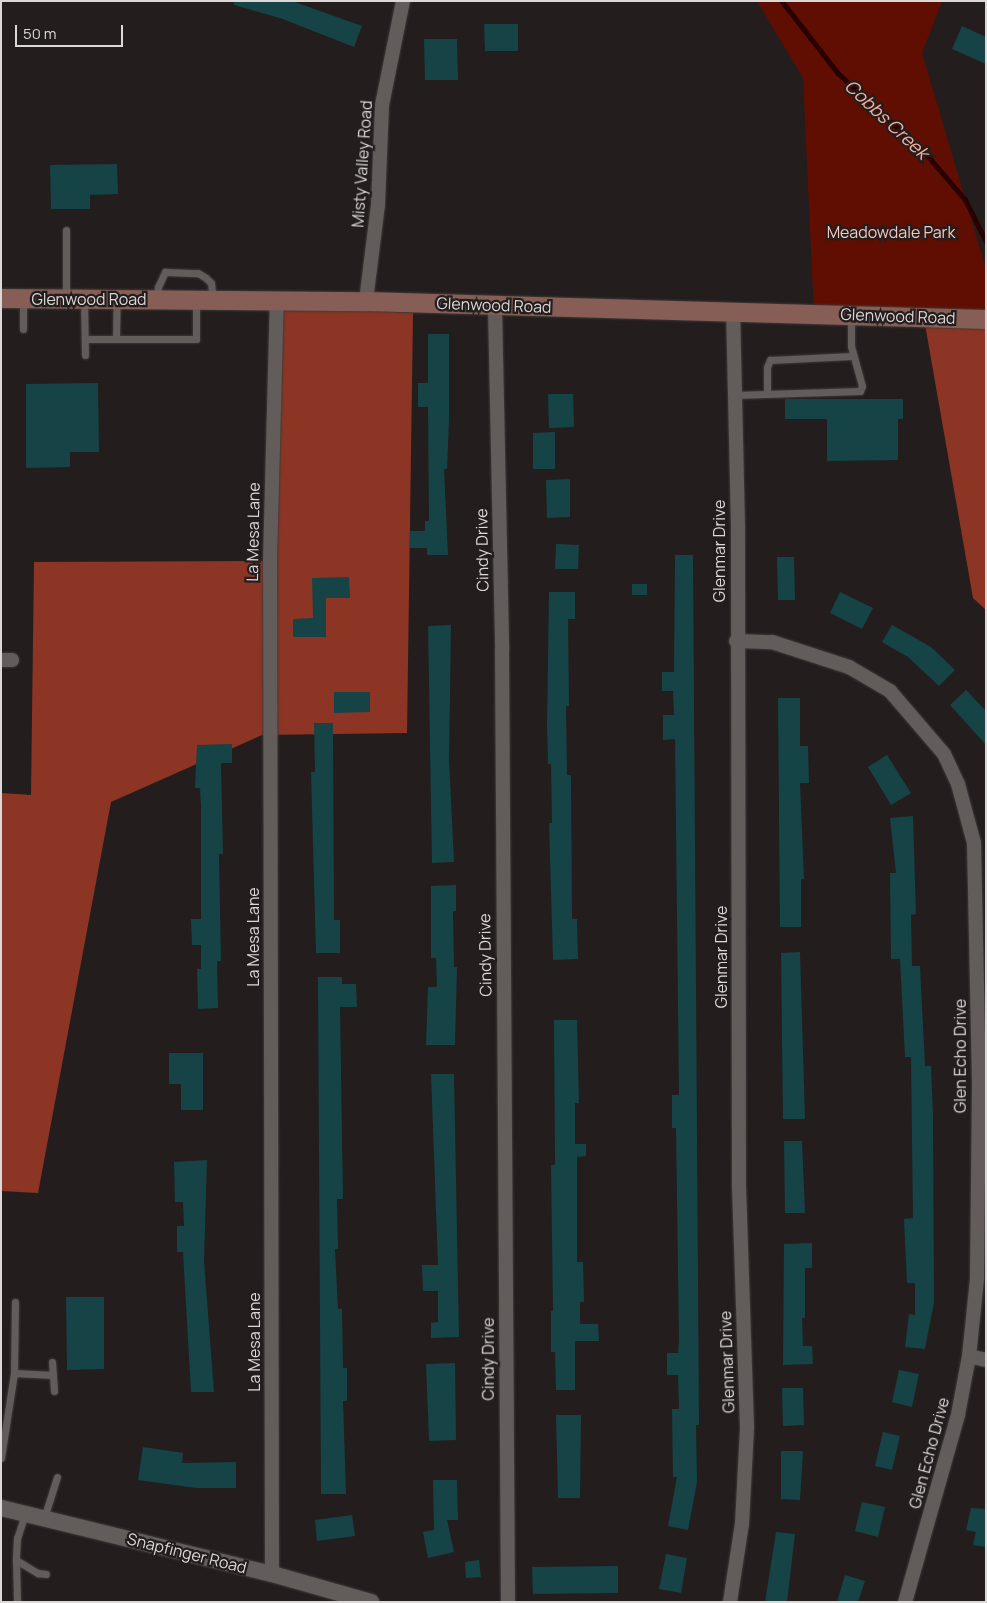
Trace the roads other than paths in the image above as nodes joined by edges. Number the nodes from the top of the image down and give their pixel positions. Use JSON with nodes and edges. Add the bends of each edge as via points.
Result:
{"nodes":[{"id":1,"x":403,"y":1,"type":"edge"},
{"id":2,"x":66,"y":230,"type":"dead end"},
{"id":3,"x":1,"y":298,"type":"edge"},
{"id":4,"x":23,"y":298,"type":"junction"},
{"id":5,"x":75,"y":299,"type":"junction"},
{"id":6,"x":117,"y":299,"type":"junction"},
{"id":7,"x":157,"y":299,"type":"junction"},
{"id":8,"x":205,"y":299,"type":"junction"},
{"id":9,"x":277,"y":300,"type":"junction"},
{"id":10,"x":366,"y":301,"type":"junction"},
{"id":11,"x":495,"y":307,"type":"junction"},
{"id":12,"x":733,"y":310,"type":"junction"},
{"id":13,"x":851,"y":314,"type":"junction"},
{"id":14,"x":986,"y":319,"type":"edge"},
{"id":15,"x":23,"y":329,"type":"dead end"},
{"id":16,"x":85,"y":339,"type":"junction"},
{"id":17,"x":116,"y":339,"type":"junction"},
{"id":18,"x":85,"y":355,"type":"dead end"},
{"id":19,"x":852,"y":356,"type":"junction"},
{"id":20,"x":767,"y":394,"type":"junction"},
{"id":21,"x":735,"y":395,"type":"junction"},
{"id":22,"x":736,"y":641,"type":"junction"},
{"id":23,"x":981,"y":1138,"type":"edge"},
{"id":24,"x":15,"y":1302,"type":"dead end"},
{"id":25,"x":969,"y":1356,"type":"junction"},
{"id":26,"x":986,"y":1360,"type":"edge"},
{"id":27,"x":52,"y":1362,"type":"dead end"},
{"id":28,"x":14,"y":1373,"type":"junction"},
{"id":29,"x":53,"y":1376,"type":"junction"},
{"id":30,"x":54,"y":1391,"type":"dead end"},
{"id":31,"x":1,"y":1458,"type":"edge"},
{"id":32,"x":56,"y":1476,"type":"dead end"},
{"id":33,"x":1,"y":1508,"type":"edge"},
{"id":34,"x":25,"y":1514,"type":"junction"},
{"id":35,"x":44,"y":1518,"type":"junction"},
{"id":36,"x":16,"y":1560,"type":"junction"},
{"id":37,"x":46,"y":1574,"type":"dead end"},
{"id":38,"x":272,"y":1574,"type":"junction"},
{"id":39,"x":17,"y":1602,"type":"edge"},
{"id":40,"x":371,"y":1602,"type":"edge"},
{"id":41,"x":508,"y":1602,"type":"edge"},
{"id":42,"x":730,"y":1602,"type":"edge"},
{"id":43,"x":905,"y":1602,"type":"edge"}],
"edges":[{"from":1,"to":10,"type":"street","name":"Misty Valley Road","via":[[382,105],[378,205]]},
{"from":2,"to":5,"type":"lane"},
{"from":3,"to":4,"type":"main road","name":"Glenwood Road"},
{"from":4,"to":5,"type":"main road","name":"Glenwood Road"},
{"from":4,"to":15,"type":"lane"},
{"from":5,"to":6,"type":"main road","name":"Glenwood Road"},
{"from":5,"to":16,"type":"lane"},
{"from":6,"to":7,"type":"main road","name":"Glenwood Road"},
{"from":6,"to":17,"type":"lane"},
{"from":7,"to":8,"type":"main road","name":"Glenwood Road"},
{"from":7,"to":8,"type":"lane","via":[[158,286],[165,272],[198,273],[206,278],[211,284]]},
{"from":8,"to":9,"type":"main road","name":"Glenwood Road"},
{"from":8,"to":17,"type":"lane","via":[[196,339]]},
{"from":9,"to":10,"type":"main road","name":"Glenwood Road"},
{"from":9,"to":38,"type":"street","name":"La Mesa Lane","via":[[270,561]]},
{"from":10,"to":11,"type":"main road","name":"Glenwood Road"},
{"from":11,"to":12,"type":"main road","name":"Glenwood Road"},
{"from":11,"to":41,"type":"street","name":"Cindy Drive","via":[[502,651]]},
{"from":12,"to":13,"type":"main road","name":"Glenwood Road"},
{"from":12,"to":21,"type":"street","name":"Glenmar Drive"},
{"from":13,"to":14,"type":"main road","name":"Glenwood Road"},
{"from":13,"to":19,"type":"lane"},
{"from":16,"to":17,"type":"lane"},
{"from":16,"to":18,"type":"lane"},
{"from":19,"to":20,"type":"lane","via":[[770,360]]},
{"from":19,"to":20,"type":"lane","via":[[862,386],[860,391]]},
{"from":20,"to":21,"type":"lane"},
{"from":21,"to":22,"type":"street","name":"Glenmar Drive"},
{"from":22,"to":23,"type":"street","name":"Glen Echo Drive","via":[[772,642],[848,667],[890,691],[944,754],[958,784],[974,843]]},
{"from":22,"to":42,"type":"street","name":"Glenmar Drive","via":[[739,1188],[747,1427],[742,1524]]},
{"from":23,"to":25,"type":"street","name":"Glen Echo Drive","via":[[977,1280]]},
{"from":24,"to":28,"type":"lane"},
{"from":25,"to":26,"type":"street"},
{"from":25,"to":43,"type":"street","name":"Glen Echo Drive","via":[[958,1415]]},
{"from":27,"to":29,"type":"lane"},
{"from":28,"to":29,"type":"lane"},
{"from":28,"to":31,"type":"lane"},
{"from":29,"to":30,"type":"lane"},
{"from":32,"to":35,"type":"lane"},
{"from":33,"to":34,"type":"street","name":"Snapfinger Road"},
{"from":34,"to":35,"type":"street","name":"Snapfinger Road"},
{"from":34,"to":36,"type":"lane"},
{"from":35,"to":38,"type":"street","name":"Snapfinger Road"},
{"from":36,"to":37,"type":"lane"},
{"from":36,"to":39,"type":"lane"},
{"from":38,"to":40,"type":"street","name":"Snapfinger Road"}]}
